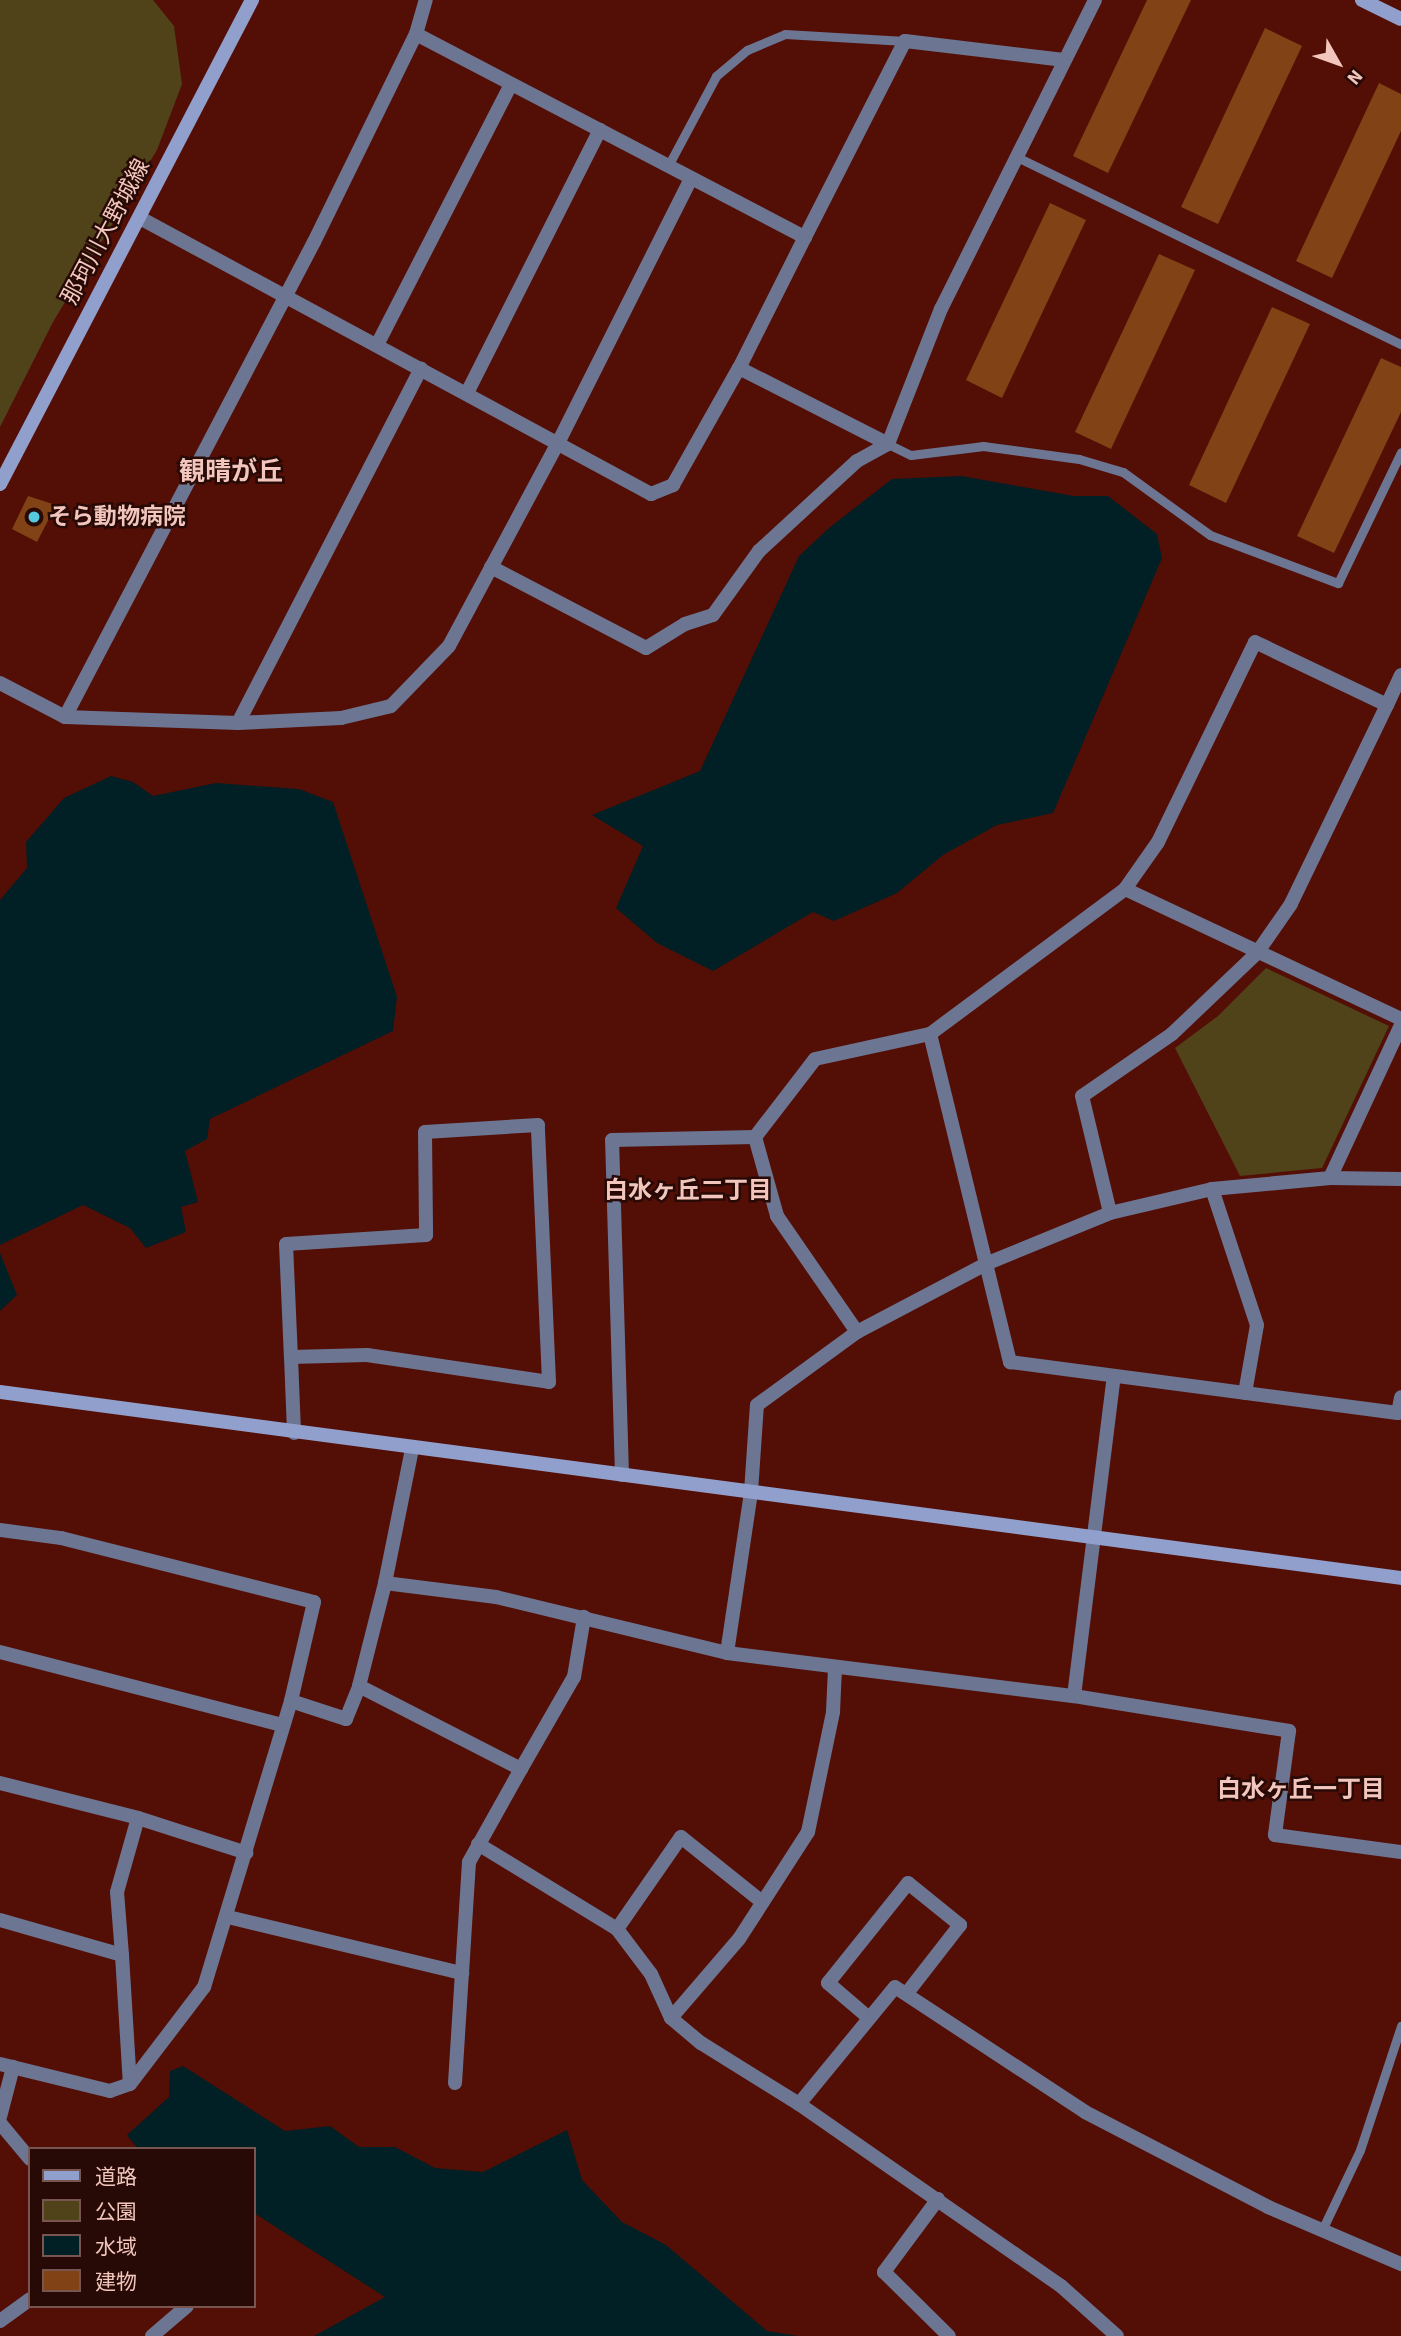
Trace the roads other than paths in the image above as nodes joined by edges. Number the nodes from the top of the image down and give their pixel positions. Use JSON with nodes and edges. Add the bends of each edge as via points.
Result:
{"nodes":[{"id":1,"x":252,"y":0,"type":"edge"},
{"id":2,"x":426,"y":0,"type":"edge"},
{"id":3,"x":1095,"y":0,"type":"edge"},
{"id":4,"x":1362,"y":0,"type":"edge"},
{"id":5,"x":1401,"y":19,"type":"edge"},
{"id":6,"x":416,"y":34,"type":"junction"},
{"id":7,"x":905,"y":41,"type":"junction"},
{"id":8,"x":1065,"y":60,"type":"junction"},
{"id":9,"x":511,"y":84,"type":"junction"},
{"id":10,"x":600,"y":130,"type":"junction"},
{"id":11,"x":1017,"y":157,"type":"junction"},
{"id":12,"x":668,"y":166,"type":"junction"},
{"id":13,"x":691,"y":178,"type":"junction"},
{"id":14,"x":140,"y":218,"type":"junction"},
{"id":15,"x":805,"y":237,"type":"junction"},
{"id":16,"x":285,"y":296,"type":"junction"},
{"id":17,"x":1401,"y":344,"type":"edge"},
{"id":18,"x":377,"y":345,"type":"junction"},
{"id":19,"x":421,"y":368,"type":"junction"},
{"id":20,"x":739,"y":368,"type":"junction"},
{"id":21,"x":467,"y":393,"type":"junction"},
{"id":22,"x":559,"y":441,"type":"junction"},
{"id":23,"x":887,"y":444,"type":"junction"},
{"id":24,"x":1401,"y":452,"type":"edge"},
{"id":25,"x":0,"y":484,"type":"edge"},
{"id":26,"x":491,"y":568,"type":"junction"},
{"id":27,"x":1401,"y":676,"type":"edge"},
{"id":28,"x":0,"y":683,"type":"edge"},
{"id":29,"x":1387,"y":705,"type":"junction"},
{"id":30,"x":65,"y":717,"type":"junction"},
{"id":31,"x":237,"y":723,"type":"junction"},
{"id":32,"x":1125,"y":889,"type":"junction"},
{"id":33,"x":1257,"y":953,"type":"junction"},
{"id":34,"x":1401,"y":1019,"type":"edge"},
{"id":35,"x":1401,"y":1025,"type":"edge"},
{"id":36,"x":930,"y":1034,"type":"junction"},
{"id":37,"x":755,"y":1137,"type":"junction"},
{"id":38,"x":1330,"y":1178,"type":"junction"},
{"id":39,"x":1401,"y":1179,"type":"edge"},
{"id":40,"x":1212,"y":1189,"type":"junction"},
{"id":41,"x":1110,"y":1213,"type":"junction"},
{"id":42,"x":988,"y":1263,"type":"junction"},
{"id":43,"x":857,"y":1332,"type":"junction"},
{"id":44,"x":291,"y":1357,"type":"junction"},
{"id":45,"x":1114,"y":1376,"type":"junction"},
{"id":46,"x":0,"y":1392,"type":"edge"},
{"id":47,"x":1245,"y":1393,"type":"junction"},
{"id":48,"x":1401,"y":1397,"type":"edge"},
{"id":49,"x":294,"y":1433,"type":"junction"},
{"id":50,"x":412,"y":1449,"type":"junction"},
{"id":51,"x":622,"y":1475,"type":"junction"},
{"id":52,"x":751,"y":1492,"type":"junction"},
{"id":53,"x":0,"y":1530,"type":"edge"},
{"id":54,"x":1094,"y":1538,"type":"junction"},
{"id":55,"x":1401,"y":1578,"type":"edge"},
{"id":56,"x":385,"y":1583,"type":"junction"},
{"id":57,"x":584,"y":1617,"type":"junction"},
{"id":58,"x":0,"y":1653,"type":"edge"},
{"id":59,"x":727,"y":1653,"type":"junction"},
{"id":60,"x":835,"y":1668,"type":"junction"},
{"id":61,"x":359,"y":1686,"type":"junction"},
{"id":62,"x":1074,"y":1696,"type":"junction"},
{"id":63,"x":291,"y":1701,"type":"junction"},
{"id":64,"x":282,"y":1726,"type":"junction"},
{"id":65,"x":521,"y":1769,"type":"junction"},
{"id":66,"x":0,"y":1783,"type":"edge"},
{"id":67,"x":138,"y":1818,"type":"junction"},
{"id":68,"x":478,"y":1844,"type":"junction"},
{"id":69,"x":1401,"y":1852,"type":"edge"},
{"id":70,"x":247,"y":1853,"type":"junction"},
{"id":71,"x":762,"y":1902,"type":"junction"},
{"id":72,"x":228,"y":1917,"type":"junction"},
{"id":73,"x":0,"y":1920,"type":"edge"},
{"id":74,"x":617,"y":1929,"type":"junction"},
{"id":75,"x":122,"y":1955,"type":"junction"},
{"id":76,"x":462,"y":1973,"type":"junction"},
{"id":77,"x":907,"y":1993,"type":"junction"},
{"id":78,"x":671,"y":2018,"type":"junction"},
{"id":79,"x":869,"y":2018,"type":"junction"},
{"id":80,"x":1401,"y":2026,"type":"edge"},
{"id":81,"x":7,"y":2066,"type":"edge"},
{"id":82,"x":455,"y":2083,"type":"dead end"},
{"id":83,"x":130,"y":2084,"type":"junction"},
{"id":84,"x":799,"y":2104,"type":"junction"},
{"id":85,"x":0,"y":2117,"type":"edge"},
{"id":86,"x":0,"y":2123,"type":"edge"},
{"id":87,"x":28,"y":2157,"type":"edge"},
{"id":88,"x":938,"y":2199,"type":"junction"},
{"id":89,"x":1323,"y":2228,"type":"junction"},
{"id":90,"x":1401,"y":2264,"type":"edge"},
{"id":91,"x":28,"y":2300,"type":"edge"},
{"id":92,"x":185,"y":2308,"type":"edge"},
{"id":93,"x":0,"y":2321,"type":"edge"},
{"id":94,"x":152,"y":2336,"type":"edge"},
{"id":95,"x":949,"y":2336,"type":"edge"},
{"id":96,"x":1116,"y":2336,"type":"edge"}],
"edges":[{"from":1,"to":14,"type":"street","name":"那珂川大野城線"},
{"from":2,"to":6,"type":"street"},
{"from":3,"to":8,"type":"street"},
{"from":4,"to":5,"type":"street"},
{"from":6,"to":9,"type":"street"},
{"from":6,"to":16,"type":"street"},
{"from":7,"to":8,"type":"street"},
{"from":7,"to":12,"type":"lane","via":[[785,34],[747,50],[716,76]]},
{"from":7,"to":15,"type":"street"},
{"from":8,"to":11,"type":"street"},
{"from":9,"to":10,"type":"street"},
{"from":9,"to":18,"type":"street"},
{"from":10,"to":12,"type":"street"},
{"from":10,"to":21,"type":"street"},
{"from":11,"to":17,"type":"lane"},
{"from":11,"to":23,"type":"street","via":[[941,309]]},
{"from":12,"to":13,"type":"street"},
{"from":13,"to":15,"type":"street"},
{"from":13,"to":22,"type":"street"},
{"from":14,"to":16,"type":"street"},
{"from":14,"to":25,"type":"street","name":"那珂川大野城線"},
{"from":15,"to":20,"type":"street"},
{"from":16,"to":18,"type":"street"},
{"from":16,"to":30,"type":"street"},
{"from":18,"to":19,"type":"street"},
{"from":19,"to":21,"type":"street"},
{"from":19,"to":31,"type":"street"},
{"from":20,"to":22,"type":"street","via":[[673,485],[651,494]]},
{"from":20,"to":23,"type":"street"},
{"from":21,"to":22,"type":"street"},
{"from":22,"to":26,"type":"street"},
{"from":23,"to":24,"type":"lane","via":[[911,455],[983,446],[1079,459],[1123,472],[1210,535],[1338,583]]},
{"from":23,"to":26,"type":"street","via":[[858,461],[759,551],[713,615],[685,624],[646,648]]},
{"from":26,"to":31,"type":"street","via":[[449,646],[391,706],[341,718]]},
{"from":27,"to":29,"type":"street"},
{"from":28,"to":30,"type":"street"},
{"from":29,"to":32,"type":"street","via":[[1255,642],[1158,842]]},
{"from":29,"to":33,"type":"street","via":[[1292,904]]},
{"from":30,"to":31,"type":"street"},
{"from":32,"to":33,"type":"street"},
{"from":32,"to":36,"type":"street"},
{"from":33,"to":34,"type":"street"},
{"from":33,"to":41,"type":"street","via":[[1172,1034],[1082,1096]]},
{"from":35,"to":38,"type":"street"},
{"from":36,"to":37,"type":"street","via":[[815,1059]]},
{"from":36,"to":42,"type":"street"},
{"from":37,"to":43,"type":"street","via":[[777,1216]]},
{"from":37,"to":51,"type":"street","via":[[612,1140]]},
{"from":38,"to":39,"type":"street"},
{"from":38,"to":40,"type":"street"},
{"from":40,"to":41,"type":"street"},
{"from":40,"to":47,"type":"street","via":[[1257,1325]]},
{"from":41,"to":42,"type":"street"},
{"from":42,"to":43,"type":"street"},
{"from":42,"to":45,"type":"street","via":[[1010,1362]]},
{"from":43,"to":52,"type":"street","via":[[757,1405]]},
{"from":44,"to":44,"type":"street","via":[[286,1244],[426,1235],[425,1132],[538,1125],[550,1382],[367,1355]]},
{"from":44,"to":49,"type":"street"},
{"from":45,"to":47,"type":"street"},
{"from":45,"to":54,"type":"street"},
{"from":46,"to":49,"type":"street"},
{"from":47,"to":48,"type":"street","via":[[1398,1413]]},
{"from":49,"to":50,"type":"street"},
{"from":50,"to":51,"type":"street"},
{"from":50,"to":56,"type":"street"},
{"from":51,"to":52,"type":"street"},
{"from":52,"to":54,"type":"street"},
{"from":52,"to":59,"type":"street"},
{"from":53,"to":63,"type":"street","via":[[61,1538],[314,1602]]},
{"from":54,"to":55,"type":"street"},
{"from":54,"to":62,"type":"street"},
{"from":56,"to":57,"type":"street","via":[[496,1597]]},
{"from":56,"to":61,"type":"street"},
{"from":57,"to":59,"type":"street"},
{"from":57,"to":65,"type":"street","via":[[574,1677]]},
{"from":58,"to":64,"type":"street"},
{"from":59,"to":60,"type":"street"},
{"from":60,"to":62,"type":"street"},
{"from":60,"to":71,"type":"street","via":[[833,1712],[808,1832]]},
{"from":61,"to":63,"type":"street","via":[[346,1719]]},
{"from":61,"to":65,"type":"street"},
{"from":62,"to":69,"type":"street","via":[[1289,1731],[1275,1835]]},
{"from":63,"to":64,"type":"street"},
{"from":64,"to":70,"type":"street"},
{"from":65,"to":68,"type":"street"},
{"from":66,"to":67,"type":"street"},
{"from":67,"to":70,"type":"street"},
{"from":67,"to":75,"type":"street","via":[[117,1892]]},
{"from":68,"to":74,"type":"street"},
{"from":68,"to":76,"type":"street","via":[[469,1863]]},
{"from":70,"to":72,"type":"street"},
{"from":71,"to":74,"type":"street","via":[[681,1837]]},
{"from":71,"to":78,"type":"street","via":[[739,1938]]},
{"from":72,"to":76,"type":"street"},
{"from":72,"to":83,"type":"street","via":[[204,1987]]},
{"from":73,"to":75,"type":"street"},
{"from":74,"to":78,"type":"street","via":[[651,1974]]},
{"from":75,"to":83,"type":"street"},
{"from":76,"to":82,"type":"street"},
{"from":77,"to":79,"type":"street","via":[[895,1987]]},
{"from":77,"to":79,"type":"street","via":[[961,1925],[908,1883],[828,1983]]},
{"from":77,"to":89,"type":"street","via":[[1085,2112],[1268,2207]]},
{"from":78,"to":84,"type":"street","via":[[701,2043]]},
{"from":79,"to":84,"type":"street"},
{"from":80,"to":89,"type":"lane","via":[[1360,2150]]},
{"from":81,"to":83,"type":"street","via":[[110,2091]]},
{"from":81,"to":85,"type":"street"},
{"from":84,"to":88,"type":"street"},
{"from":86,"to":87,"type":"street"},
{"from":88,"to":95,"type":"street","via":[[884,2272]]},
{"from":88,"to":96,"type":"street","via":[[1061,2286]]},
{"from":89,"to":90,"type":"street"},
{"from":91,"to":93,"type":"street"},
{"from":92,"to":94,"type":"street"}]}
